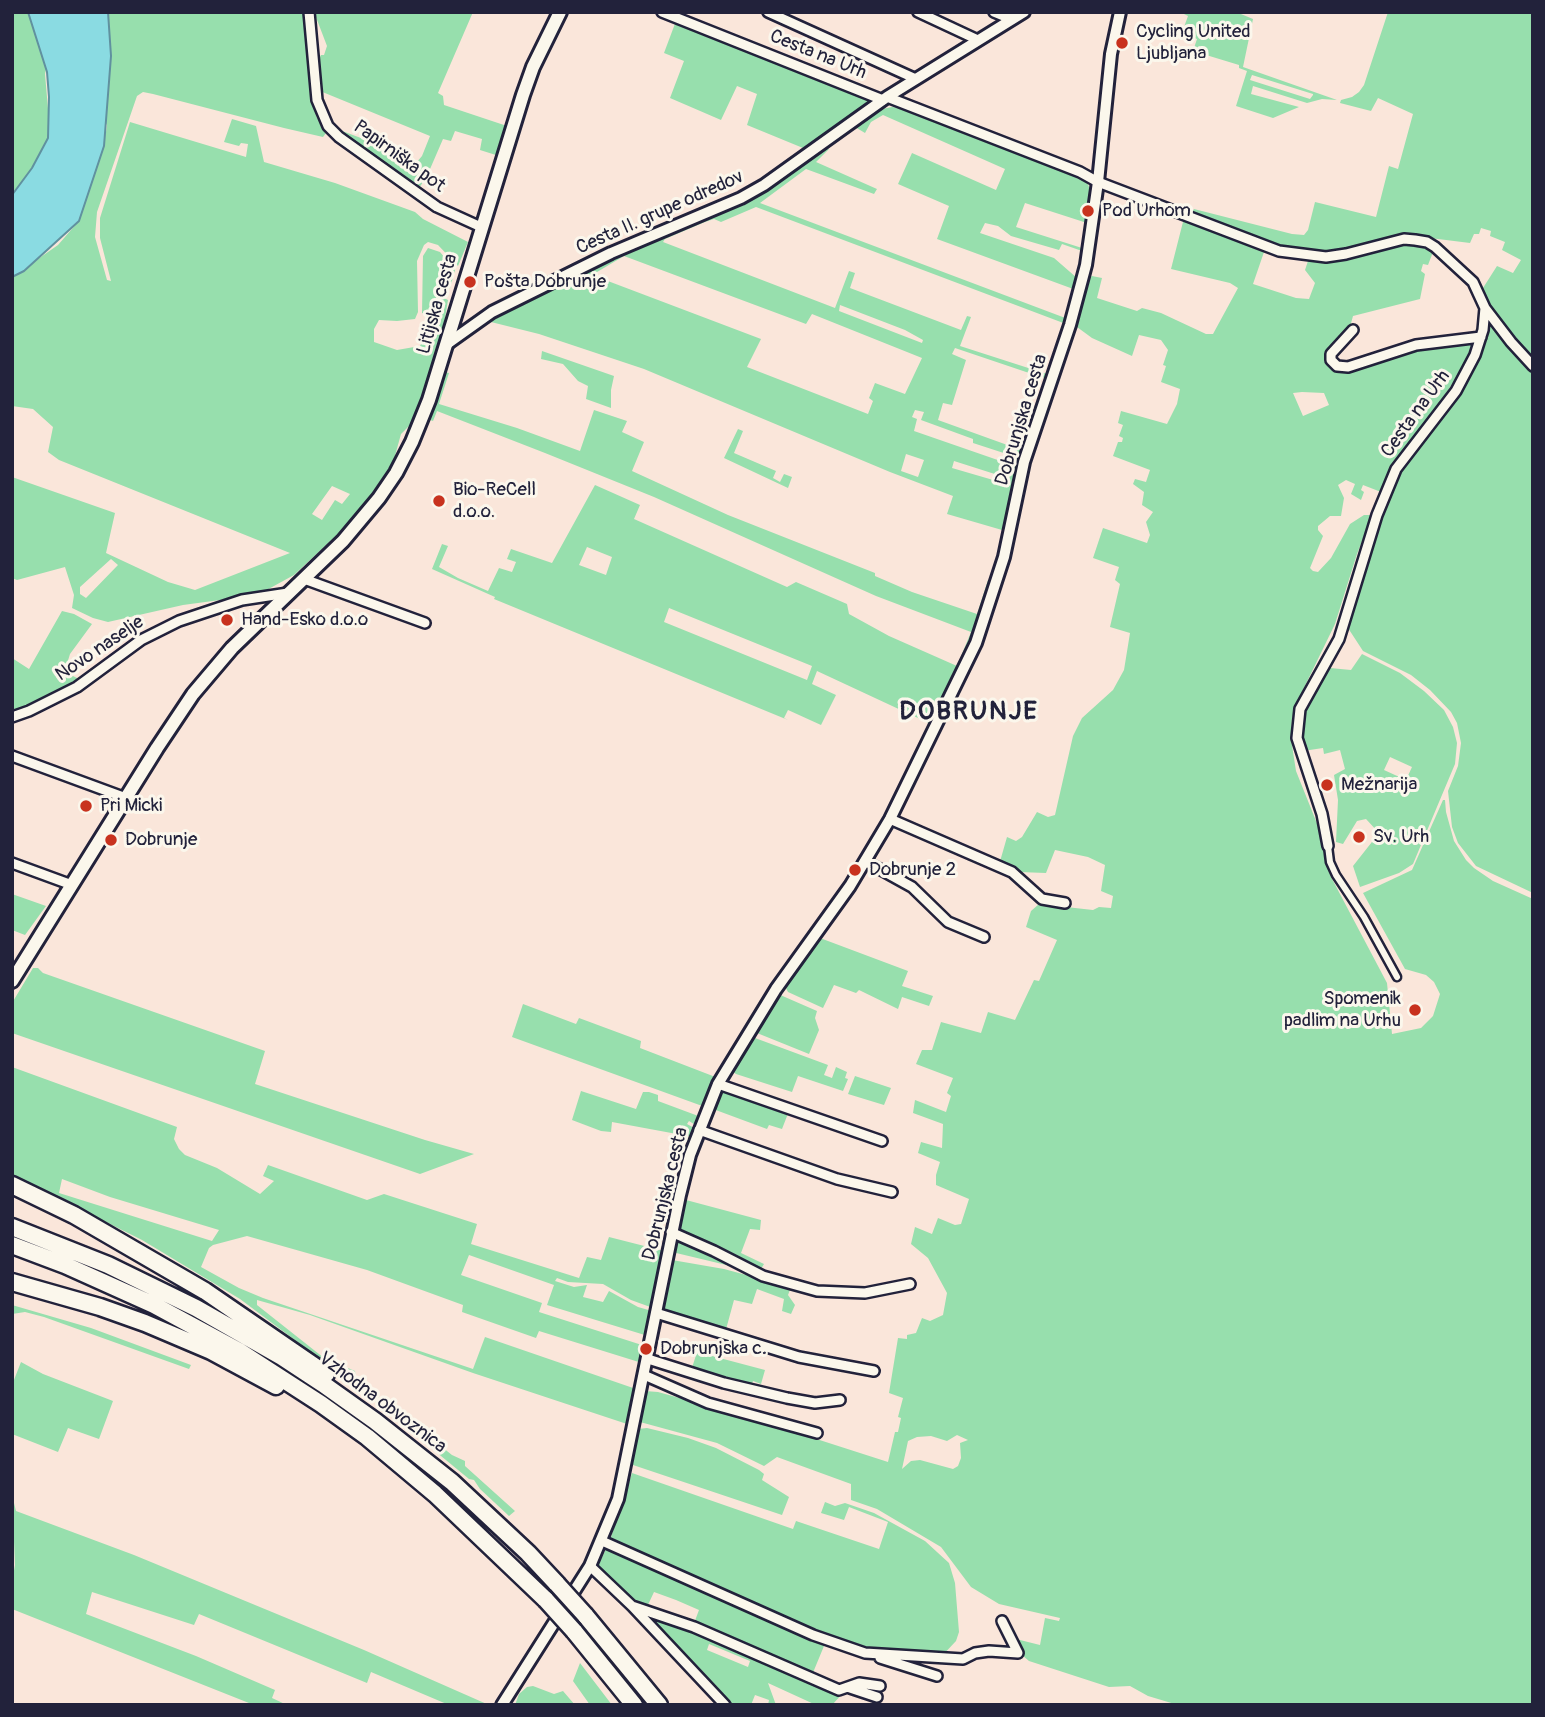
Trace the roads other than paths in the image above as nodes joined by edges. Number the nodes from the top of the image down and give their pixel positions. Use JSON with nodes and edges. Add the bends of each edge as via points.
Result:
{"nodes":[{"id":1,"x":309,"y":12,"type":"edge"},
{"id":2,"x":561,"y":12,"type":"edge"},
{"id":3,"x":662,"y":12,"type":"edge"},
{"id":4,"x":768,"y":12,"type":"edge"},
{"id":5,"x":918,"y":12,"type":"edge"},
{"id":6,"x":994,"y":12,"type":"edge"},
{"id":7,"x":1024,"y":12,"type":"edge"},
{"id":8,"x":1120,"y":12,"type":"edge"},
{"id":9,"x":1011,"y":19,"type":"junction"},
{"id":10,"x":978,"y":40,"type":"junction"},
{"id":11,"x":916,"y":79,"type":"junction"},
{"id":12,"x":885,"y":98,"type":"junction"},
{"id":13,"x":1098,"y":182,"type":"junction"},
{"id":14,"x":481,"y":227,"type":"junction"},
{"id":15,"x":1485,"y":308,"type":"junction"},
{"id":16,"x":1353,"y":330,"type":"dead end"},
{"id":17,"x":1481,"y":337,"type":"junction"},
{"id":18,"x":447,"y":344,"type":"junction"},
{"id":19,"x":1533,"y":366,"type":"edge"},
{"id":20,"x":304,"y":579,"type":"junction"},
{"id":21,"x":288,"y":593,"type":"junction"},
{"id":22,"x":425,"y":623,"type":"dead end"},
{"id":23,"x":12,"y":717,"type":"edge"},
{"id":24,"x":12,"y":756,"type":"edge"},
{"id":25,"x":127,"y":798,"type":"junction"},
{"id":26,"x":890,"y":819,"type":"junction"},
{"id":27,"x":1328,"y":846,"type":"joint"},
{"id":28,"x":865,"y":861,"type":"junction"},
{"id":29,"x":12,"y":863,"type":"edge"},
{"id":30,"x":72,"y":885,"type":"junction"},
{"id":31,"x":1065,"y":903,"type":"dead end"},
{"id":32,"x":984,"y":937,"type":"dead end"},
{"id":33,"x":1397,"y":976,"type":"dead end"},
{"id":34,"x":12,"y":981,"type":"edge"},
{"id":35,"x":718,"y":1084,"type":"junction"},
{"id":36,"x":699,"y":1130,"type":"junction"},
{"id":37,"x":882,"y":1141,"type":"dead end"},
{"id":38,"x":12,"y":1185,"type":"edge"},
{"id":39,"x":892,"y":1192,"type":"dead end"},
{"id":40,"x":12,"y":1227,"type":"edge"},
{"id":41,"x":671,"y":1232,"type":"junction"},
{"id":42,"x":12,"y":1245,"type":"edge"},
{"id":43,"x":12,"y":1282,"type":"edge"},
{"id":44,"x":910,"y":1284,"type":"dead end"},
{"id":45,"x":656,"y":1313,"type":"junction"},
{"id":46,"x":648,"y":1359,"type":"junction"},
{"id":47,"x":874,"y":1371,"type":"dead end"},
{"id":48,"x":644,"y":1375,"type":"junction"},
{"id":49,"x":840,"y":1400,"type":"dead end"},
{"id":50,"x":375,"y":1421,"type":"junction"},
{"id":51,"x":817,"y":1433,"type":"dead end"},
{"id":52,"x":367,"y":1437,"type":"junction"},
{"id":53,"x":602,"y":1541,"type":"junction"},
{"id":54,"x":590,"y":1566,"type":"junction"},
{"id":55,"x":632,"y":1606,"type":"junction"},
{"id":56,"x":1002,"y":1621,"type":"dead end"},
{"id":57,"x":865,"y":1653,"type":"junction"},
{"id":58,"x":937,"y":1676,"type":"dead end"},
{"id":59,"x":880,"y":1686,"type":"dead end"},
{"id":60,"x":850,"y":1688,"type":"junction"},
{"id":61,"x":877,"y":1697,"type":"dead end"},
{"id":62,"x":502,"y":1705,"type":"edge"},
{"id":63,"x":634,"y":1705,"type":"edge"},
{"id":64,"x":659,"y":1705,"type":"edge"},
{"id":65,"x":725,"y":1705,"type":"edge"}],
"edges":[{"from":1,"to":14,"type":"street","name":"Papirniška pot","via":[[317,100],[328,126],[437,207]]},
{"from":2,"to":14,"type":"main road","name":"Litijska cesta","via":[[533,67]]},
{"from":3,"to":12,"type":"street","name":"Cesta na Urh"},
{"from":4,"to":11,"type":"street"},
{"from":5,"to":10,"type":"street"},
{"from":6,"to":9,"type":"street"},
{"from":7,"to":9,"type":"street","name":"Cesta II. grupe odredov"},
{"from":8,"to":13,"type":"street","name":"Dobrunjska cesta"},
{"from":9,"to":10,"type":"street","name":"Cesta II. grupe odredov"},
{"from":10,"to":11,"type":"street","name":"Cesta II. grupe odredov"},
{"from":11,"to":12,"type":"street","name":"Cesta II. grupe odredov"},
{"from":12,"to":13,"type":"street","name":"Cesta na Urh"},
{"from":12,"to":18,"type":"street","name":"Cesta II. grupe odredov","via":[[741,198],[611,253],[492,312]]},
{"from":13,"to":15,"type":"street","name":"Cesta na Urh","via":[[1279,251],[1326,257],[1404,239],[1427,242],[1473,282]]},
{"from":13,"to":26,"type":"street","name":"Dobrunjska cesta","via":[[1070,325],[1026,455],[1004,557],[984,621]]},
{"from":14,"to":18,"type":"main road","name":"Litijska cesta"},
{"from":15,"to":17,"type":"street","name":"Cesta na Urh"},
{"from":15,"to":19,"type":"street"},
{"from":16,"to":17,"type":"street","via":[[1331,354],[1333,364],[1348,366],[1416,345]]},
{"from":17,"to":27,"type":"street","name":"Cesta na Urh","via":[[1466,376],[1396,470],[1377,515],[1339,639],[1300,709],[1297,738]]},
{"from":18,"to":20,"type":"main road","name":"Litijska cesta","via":[[421,422],[396,473],[344,541]]},
{"from":20,"to":21,"type":"main road","name":"Litijska cesta"},
{"from":20,"to":22,"type":"street"},
{"from":21,"to":23,"type":"street","name":"Novo naselje","via":[[242,600],[179,621],[141,640],[77,687]]},
{"from":21,"to":25,"type":"main road","name":"Litijska cesta","via":[[207,676]]},
{"from":24,"to":25,"type":"street"},
{"from":25,"to":30,"type":"main road","name":"Litijska cesta"},
{"from":26,"to":28,"type":"street","name":"Dobrunjska cesta"},
{"from":26,"to":31,"type":"street","via":[[1012,872],[1042,899]]},
{"from":27,"to":33,"type":"street","via":[[1336,875]]},
{"from":28,"to":32,"type":"street","via":[[912,887],[948,922]]},
{"from":28,"to":35,"type":"street","name":"Dobrunjska cesta","via":[[776,989]]},
{"from":29,"to":30,"type":"street"},
{"from":30,"to":34,"type":"main road","name":"Litijska cesta"},
{"from":35,"to":36,"type":"street","name":"Dobrunjska cesta"},
{"from":35,"to":37,"type":"street"},
{"from":36,"to":39,"type":"street","via":[[837,1179]]},
{"from":36,"to":41,"type":"street","name":"Dobrunjska cesta"},
{"from":38,"to":50,"type":"highway","via":[[85,1221],[205,1291],[362,1400]]},
{"from":40,"to":50,"type":"highway","name":"Vzhodna obvoznica","via":[[108,1265],[196,1308],[282,1357]]},
{"from":41,"to":44,"type":"street","via":[[763,1276],[817,1291],[865,1293]]},
{"from":41,"to":45,"type":"street","name":"Dobrunjska cesta"},
{"from":42,"to":52,"type":"highway","name":"Vzhodna obvoznica","via":[[110,1284],[196,1327],[281,1377]]},
{"from":43,"to":52,"type":"highway","via":[[100,1307],[200,1346],[275,1385],[339,1426]]},
{"from":45,"to":46,"type":"street","name":"Dobrunjska cesta"},
{"from":45,"to":47,"type":"street","via":[[799,1357]]},
{"from":46,"to":48,"type":"street","name":"Dobrunjska cesta"},
{"from":46,"to":49,"type":"street","via":[[787,1398],[815,1403]]},
{"from":48,"to":51,"type":"street","via":[[708,1403]]},
{"from":48,"to":53,"type":"street","name":"Dobrunjska cesta","via":[[618,1499]]},
{"from":50,"to":64,"type":"highway","name":"Vzhodna obvoznica","bridge":true,"via":[[452,1482],[528,1553]]},
{"from":52,"to":63,"type":"highway","name":"Vzhodna obvoznica","bridge":true,"via":[[472,1527],[546,1600]]},
{"from":53,"to":54,"type":"street","name":"Dobrunjska cesta"},
{"from":53,"to":57,"type":"street","via":[[813,1635]]},
{"from":54,"to":55,"type":"street"},
{"from":54,"to":62,"type":"street","name":"Dobrunjska cesta"},
{"from":55,"to":60,"type":"street","via":[[817,1682],[839,1690]]},
{"from":55,"to":65,"type":"street"},
{"from":56,"to":57,"type":"street","via":[[1018,1654],[989,1651],[963,1659]]},
{"from":57,"to":58,"type":"street"},
{"from":59,"to":60,"type":"street","via":[[859,1683]]},
{"from":60,"to":61,"type":"street"}]}
